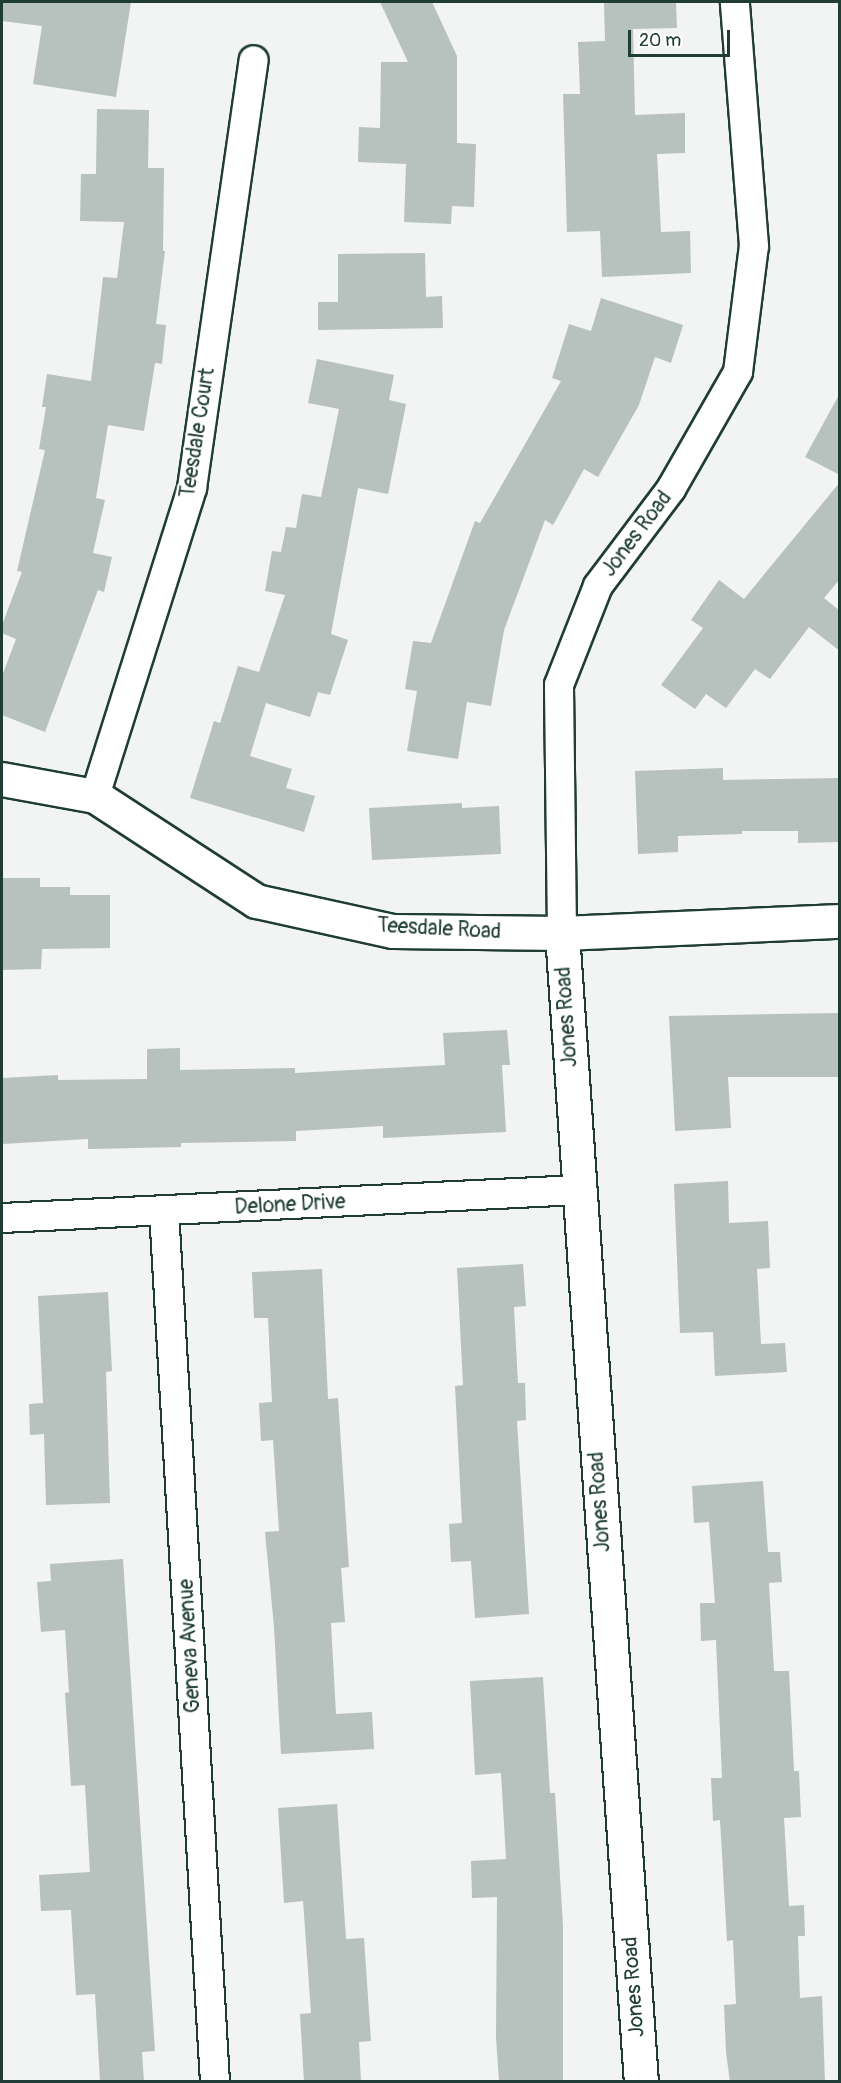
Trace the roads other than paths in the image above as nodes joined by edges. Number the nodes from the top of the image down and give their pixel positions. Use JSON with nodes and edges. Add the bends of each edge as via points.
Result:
{"nodes":[{"id":1,"x":735,"y":2,"type":"edge"},
{"id":2,"x":254,"y":60,"type":"dead end"},
{"id":3,"x":2,"y":779,"type":"edge"},
{"id":4,"x":95,"y":796,"type":"junction"},
{"id":5,"x":840,"y":921,"type":"edge"},
{"id":6,"x":562,"y":933,"type":"junction"},
{"id":7,"x":578,"y":1190,"type":"junction"},
{"id":8,"x":164,"y":1211,"type":"junction"},
{"id":9,"x":2,"y":1218,"type":"edge"},
{"id":10,"x":215,"y":2082,"type":"edge"},
{"id":11,"x":641,"y":2082,"type":"edge"}],
"edges":[{"from":1,"to":6,"type":"street","name":"Jones Road","via":[[754,246],[738,372],[671,489],[598,586],[559,685]]},
{"from":2,"to":4,"type":"street","name":"Teesdale Court","via":[[192,488]]},
{"from":3,"to":4,"type":"street","name":"Teesdale Road"},
{"from":4,"to":6,"type":"street","name":"Teesdale Road","via":[[256,901],[393,931]]},
{"from":5,"to":6,"type":"street","name":"Teesdale Road"},
{"from":6,"to":7,"type":"street","name":"Jones Road"},
{"from":7,"to":8,"type":"street","name":"Delone Drive"},
{"from":7,"to":11,"type":"street","name":"Jones Road"},
{"from":8,"to":9,"type":"street","name":"Delone Drive"},
{"from":8,"to":10,"type":"street","name":"Geneva Avenue"}]}
